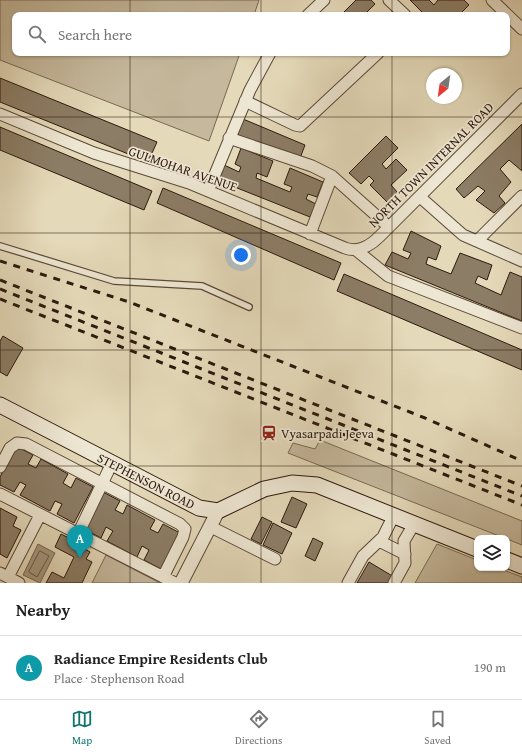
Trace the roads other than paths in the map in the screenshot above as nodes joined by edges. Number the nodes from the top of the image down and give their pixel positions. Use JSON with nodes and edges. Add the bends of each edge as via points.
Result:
{"nodes":[{"id":1,"x":324,"y":0,"type":"edge"},
{"id":2,"x":389,"y":0,"type":"edge"},
{"id":3,"x":492,"y":0,"type":"edge"},
{"id":4,"x":311,"y":12,"type":"edge"},
{"id":5,"x":402,"y":12,"type":"edge"},
{"id":6,"x":504,"y":12,"type":"edge"},
{"id":7,"x":510,"y":17,"type":"edge"},
{"id":8,"x":522,"y":29,"type":"edge"},
{"id":9,"x":268,"y":56,"type":"edge"},
{"id":10,"x":375,"y":56,"type":"edge"},
{"id":11,"x":522,"y":94,"type":"edge"},
{"id":12,"x":245,"y":101,"type":"junction"},
{"id":13,"x":0,"y":114,"type":"edge"},
{"id":14,"x":229,"y":138,"type":"junction"},
{"id":15,"x":332,"y":176,"type":"junction"},
{"id":16,"x":208,"y":191,"type":"junction"},
{"id":17,"x":420,"y":196,"type":"junction"},
{"id":18,"x":522,"y":196,"type":"edge"},
{"id":19,"x":389,"y":227,"type":"junction"},
{"id":20,"x":310,"y":234,"type":"junction"},
{"id":21,"x":477,"y":242,"type":"junction"},
{"id":22,"x":0,"y":246,"type":"edge"},
{"id":23,"x":356,"y":250,"type":"junction"},
{"id":24,"x":522,"y":261,"type":"edge"},
{"id":25,"x":249,"y":307,"type":"dead end"},
{"id":26,"x":522,"y":328,"type":"edge"},
{"id":27,"x":0,"y":405,"type":"edge"},
{"id":28,"x":112,"y":463,"type":"junction"},
{"id":29,"x":0,"y":467,"type":"edge"},
{"id":30,"x":102,"y":484,"type":"junction"},
{"id":31,"x":0,"y":494,"type":"edge"},
{"id":32,"x":218,"y":511,"type":"junction"},
{"id":33,"x":40,"y":515,"type":"junction"},
{"id":34,"x":391,"y":521,"type":"junction"},
{"id":35,"x":211,"y":527,"type":"junction"},
{"id":36,"x":410,"y":530,"type":"junction"},
{"id":37,"x":78,"y":534,"type":"junction"},
{"id":38,"x":379,"y":541,"type":"junction"},
{"id":39,"x":474,"y":548,"type":"edge"},
{"id":40,"x":405,"y":554,"type":"junction"},
{"id":41,"x":275,"y":559,"type":"dead end"},
{"id":42,"x":510,"y":561,"type":"edge"},
{"id":43,"x":522,"y":566,"type":"edge"},
{"id":44,"x":4,"y":575,"type":"edge"},
{"id":45,"x":163,"y":577,"type":"junction"},
{"id":46,"x":19,"y":583,"type":"edge"},
{"id":47,"x":175,"y":583,"type":"edge"},
{"id":48,"x":181,"y":583,"type":"edge"},
{"id":49,"x":348,"y":583,"type":"edge"},
{"id":50,"x":394,"y":583,"type":"edge"}],
"edges":[{"from":1,"to":4,"type":"street"},
{"from":2,"to":5,"type":"street"},
{"from":3,"to":6,"type":"street"},
{"from":7,"to":8,"type":"street"},
{"from":9,"to":12,"type":"street","via":[[257,73]]},
{"from":10,"to":12,"type":"street","via":[[300,126]]},
{"from":11,"to":17,"type":"street","name":"NORTH TOWN INTERNAL ROAD"},
{"from":12,"to":14,"type":"street"},
{"from":13,"to":16,"type":"street","name":"GULMOHAR AVENUE","via":[[94,153]]},
{"from":14,"to":15,"type":"street","via":[[312,166]]},
{"from":14,"to":16,"type":"street"},
{"from":15,"to":19,"type":"street"},
{"from":15,"to":20,"type":"street"},
{"from":16,"to":20,"type":"street","name":"GULMOHAR AVENUE"},
{"from":17,"to":19,"type":"street","name":"NORTH TOWN INTERNAL ROAD"},
{"from":17,"to":21,"type":"street","via":[[463,235]]},
{"from":18,"to":21,"type":"street"},
{"from":19,"to":23,"type":"street","name":"NORTH TOWN INTERNAL ROAD","via":[[371,244]]},
{"from":20,"to":23,"type":"street","name":"GULMOHAR AVENUE"},
{"from":21,"to":24,"type":"street"},
{"from":22,"to":25,"type":"lane","via":[[114,281],[202,286]]},
{"from":23,"to":26,"type":"street","via":[[388,276]]},
{"from":27,"to":28,"type":"main road","name":"STEPHENSON ROAD"},
{"from":28,"to":30,"type":"street"},
{"from":28,"to":32,"type":"main road","name":"STEPHENSON ROAD","via":[[199,508]]},
{"from":29,"to":30,"type":"street","via":[[10,448],[17,443],[26,444]]},
{"from":30,"to":37,"type":"street"},
{"from":30,"to":45,"type":"street","via":[[180,524],[185,529]]},
{"from":31,"to":33,"type":"street"},
{"from":32,"to":34,"type":"main road","via":[[264,489],[292,483],[317,486]]},
{"from":32,"to":35,"type":"street"},
{"from":33,"to":37,"type":"street"},
{"from":33,"to":44,"type":"street"},
{"from":34,"to":36,"type":"main road"},
{"from":34,"to":38,"type":"street"},
{"from":35,"to":41,"type":"street"},
{"from":35,"to":48,"type":"street"},
{"from":36,"to":39,"type":"main road"},
{"from":36,"to":40,"type":"street","via":[[404,544]]},
{"from":37,"to":45,"type":"street"},
{"from":38,"to":40,"type":"street"},
{"from":38,"to":49,"type":"street","via":[[363,556]]},
{"from":40,"to":50,"type":"street","via":[[405,563]]},
{"from":42,"to":43,"type":"main road"},
{"from":44,"to":46,"type":"street"},
{"from":45,"to":47,"type":"street"}]}
